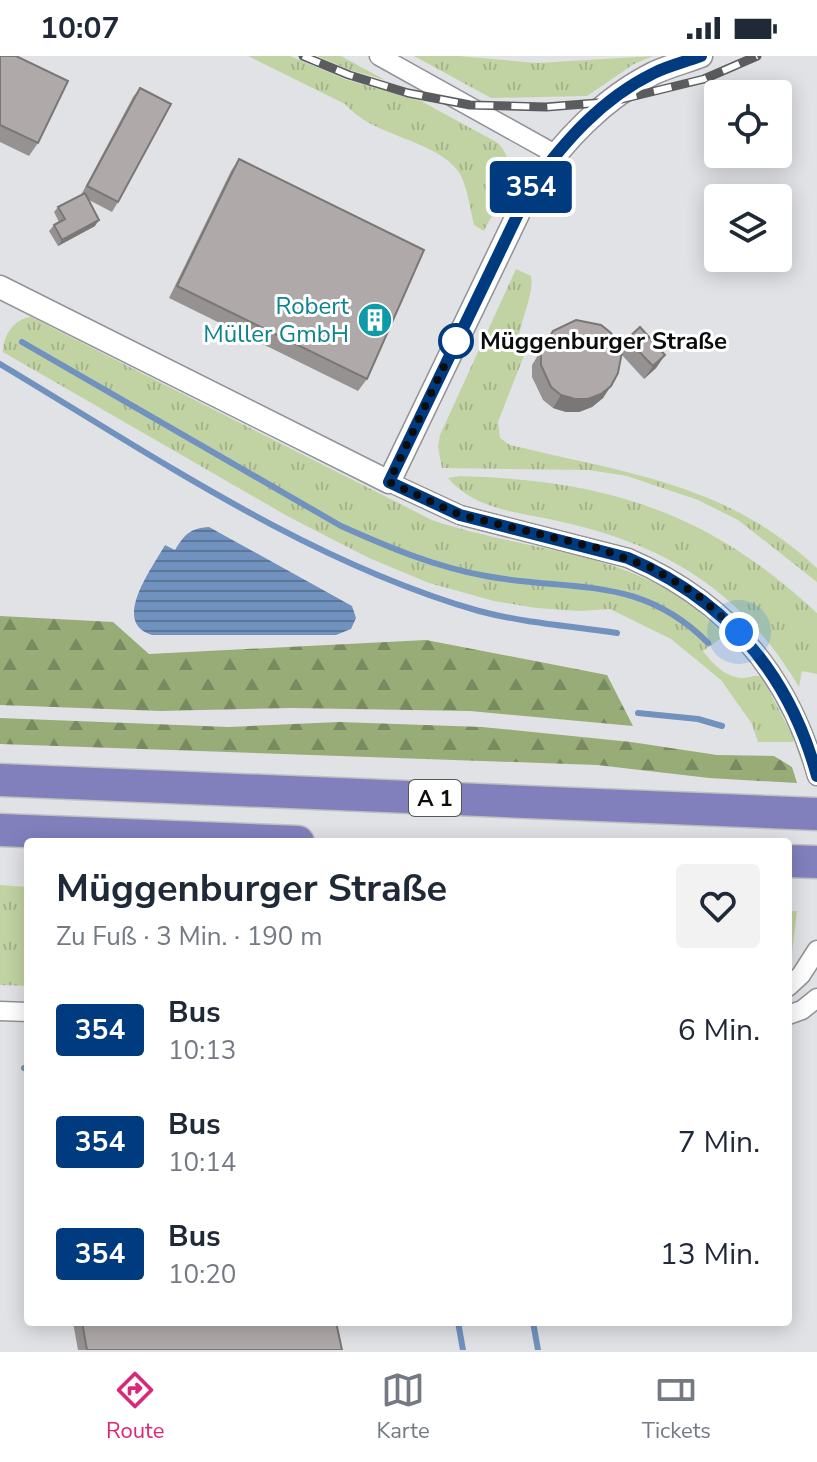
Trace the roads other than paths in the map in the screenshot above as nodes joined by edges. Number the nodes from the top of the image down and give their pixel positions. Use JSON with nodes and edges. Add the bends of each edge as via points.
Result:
{"nodes":[{"id":1,"x":379,"y":56,"type":"edge"},
{"id":2,"x":701,"y":56,"type":"edge"},
{"id":3,"x":555,"y":154,"type":"junction"},
{"id":4,"x":0,"y":287,"type":"edge"},
{"id":5,"x":389,"y":482,"type":"junction"},
{"id":6,"x":817,"y":776,"type":"edge"},
{"id":7,"x":0,"y":780,"type":"edge"},
{"id":8,"x":806,"y":813,"type":"edge"},
{"id":9,"x":0,"y":830,"type":"edge"},
{"id":10,"x":199,"y":838,"type":"edge"},
{"id":11,"x":817,"y":950,"type":"edge"},
{"id":12,"x":792,"y":983,"type":"edge"},
{"id":13,"x":817,"y":998,"type":"edge"},
{"id":14,"x":0,"y":1011,"type":"edge"},
{"id":15,"x":24,"y":1012,"type":"edge"},
{"id":16,"x":792,"y":1014,"type":"edge"}],
"edges":[{"from":1,"to":3,"type":"street"},
{"from":2,"to":3,"type":"street","via":[[639,82],[594,113]]},
{"from":3,"to":5,"type":"street","via":[[531,187]]},
{"from":4,"to":5,"type":"street"},
{"from":5,"to":6,"type":"street","via":[[460,515],[628,558],[696,594],[739,632],[774,676],[805,735]]},
{"from":7,"to":8,"type":"highway","number":"A 1"},
{"from":9,"to":10,"type":"highway"},
{"from":11,"to":12,"type":"street"},
{"from":13,"to":16,"type":"street"},
{"from":14,"to":15,"type":"street"}]}
